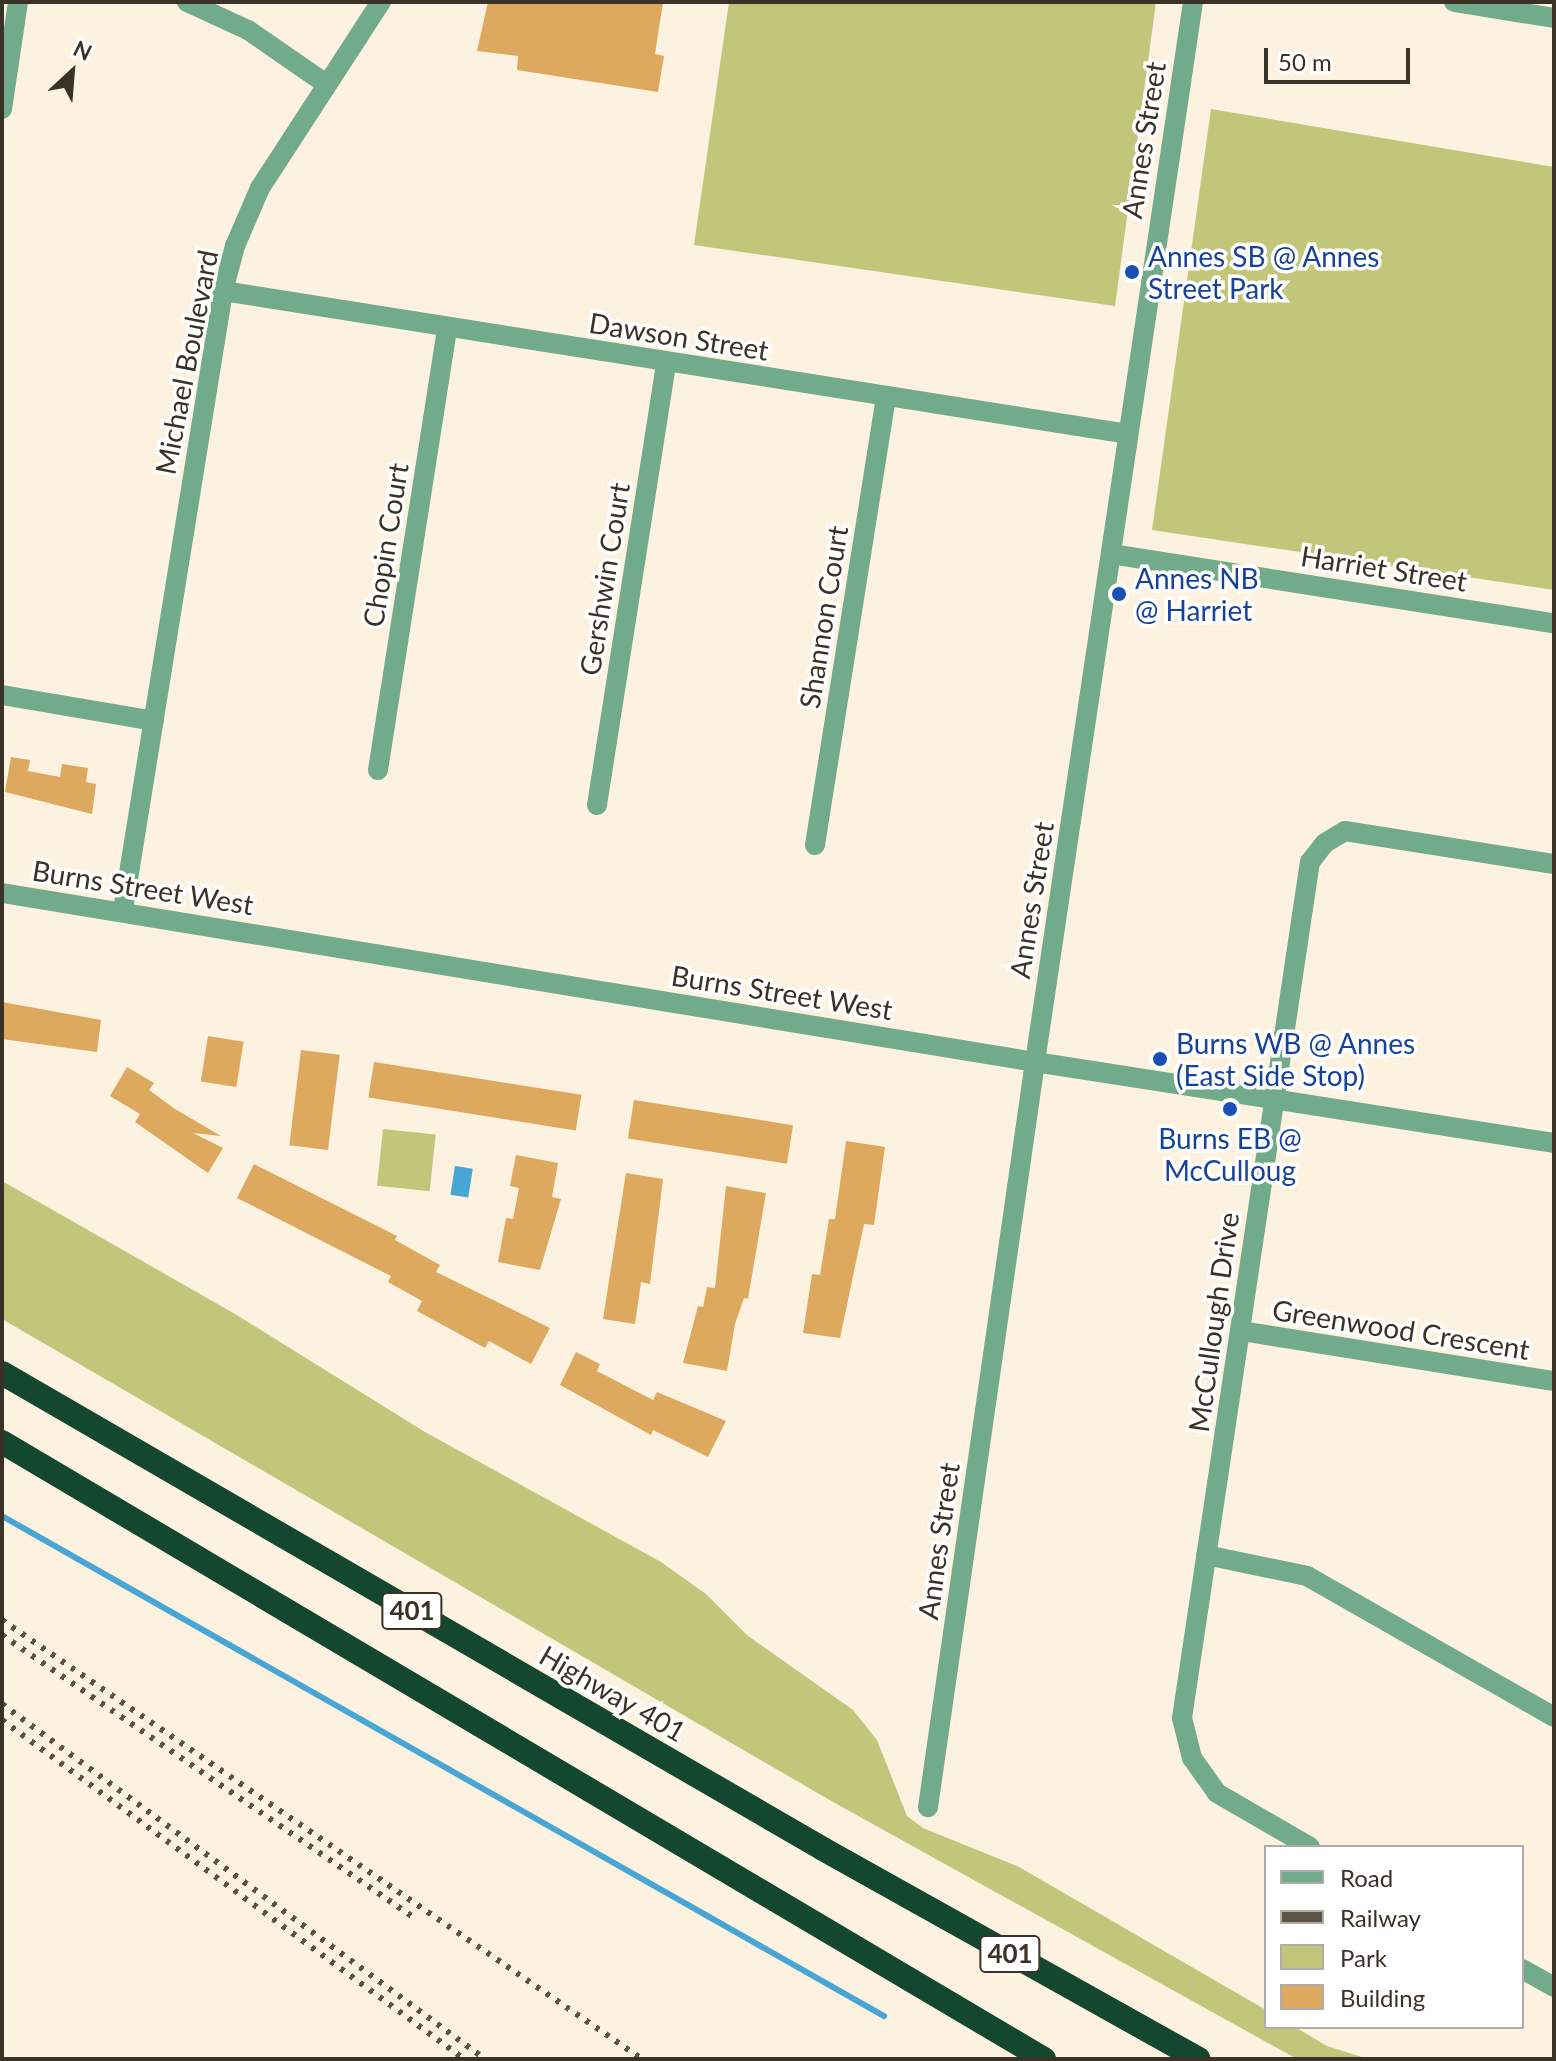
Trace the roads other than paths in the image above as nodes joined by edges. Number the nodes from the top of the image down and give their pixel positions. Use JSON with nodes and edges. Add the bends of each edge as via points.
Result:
{"nodes":[{"id":1,"x":18,"y":2,"type":"edge"},
{"id":2,"x":187,"y":2,"type":"edge"},
{"id":3,"x":381,"y":2,"type":"edge"},
{"id":4,"x":1193,"y":2,"type":"edge"},
{"id":5,"x":1454,"y":2,"type":"edge"},
{"id":6,"x":1554,"y":18,"type":"edge"},
{"id":7,"x":326,"y":84,"type":"junction"},
{"id":8,"x":2,"y":109,"type":"edge"},
{"id":9,"x":223,"y":291,"type":"junction"},
{"id":10,"x":447,"y":329,"type":"junction"},
{"id":11,"x":666,"y":362,"type":"junction"},
{"id":12,"x":886,"y":397,"type":"junction"},
{"id":13,"x":1128,"y":434,"type":"junction"},
{"id":14,"x":1111,"y":554,"type":"junction"},
{"id":15,"x":1554,"y":623,"type":"edge"},
{"id":16,"x":2,"y":695,"type":"edge"},
{"id":17,"x":154,"y":721,"type":"junction"},
{"id":18,"x":378,"y":770,"type":"dead end"},
{"id":19,"x":597,"y":805,"type":"dead end"},
{"id":20,"x":815,"y":845,"type":"dead end"},
{"id":21,"x":1554,"y":864,"type":"edge"},
{"id":22,"x":2,"y":893,"type":"edge"},
{"id":23,"x":123,"y":910,"type":"junction"},
{"id":24,"x":1035,"y":1062,"type":"junction"},
{"id":25,"x":1274,"y":1098,"type":"junction"},
{"id":26,"x":1554,"y":1143,"type":"edge"},
{"id":27,"x":1241,"y":1331,"type":"junction"},
{"id":28,"x":2,"y":1373,"type":"edge"},
{"id":29,"x":1554,"y":1381,"type":"edge"},
{"id":30,"x":2,"y":1442,"type":"edge"},
{"id":31,"x":1206,"y":1555,"type":"junction"},
{"id":32,"x":1554,"y":1717,"type":"edge"},
{"id":33,"x":928,"y":1807,"type":"dead end"},
{"id":34,"x":1307,"y":1845,"type":"edge"},
{"id":35,"x":1524,"y":1970,"type":"edge"},
{"id":36,"x":1554,"y":1987,"type":"edge"},
{"id":37,"x":1044,"y":2059,"type":"edge"},
{"id":38,"x":1198,"y":2059,"type":"edge"}],
"edges":[{"from":1,"to":8,"type":"street"},
{"from":2,"to":7,"type":"street","via":[[248,30]]},
{"from":3,"to":7,"type":"street","name":"Michael Boulevard"},
{"from":4,"to":13,"type":"street","name":"Annes Street"},
{"from":5,"to":6,"type":"street"},
{"from":7,"to":9,"type":"street","name":"Michael Boulevard","via":[[260,188]]},
{"from":9,"to":10,"type":"street","name":"Dawson Street"},
{"from":9,"to":17,"type":"street","name":"Michael Boulevard"},
{"from":10,"to":11,"type":"street","name":"Dawson Street"},
{"from":10,"to":18,"type":"street","name":"Chopin Court"},
{"from":11,"to":12,"type":"street","name":"Dawson Street"},
{"from":11,"to":19,"type":"street","name":"Gershwin Court"},
{"from":12,"to":13,"type":"street","name":"Dawson Street"},
{"from":12,"to":20,"type":"street","name":"Shannon Court"},
{"from":13,"to":14,"type":"street","name":"Annes Street"},
{"from":14,"to":15,"type":"street","name":"Harriet Street"},
{"from":14,"to":24,"type":"street","name":"Annes Street"},
{"from":16,"to":17,"type":"street"},
{"from":17,"to":23,"type":"street","name":"Michael Boulevard"},
{"from":21,"to":25,"type":"street","name":"McCullough Drive","via":[[1345,831],[1325,843],[1310,862]]},
{"from":22,"to":23,"type":"street","name":"Burns Street West"},
{"from":23,"to":24,"type":"street","name":"Burns Street West"},
{"from":24,"to":25,"type":"street","name":"Burns Street West"},
{"from":24,"to":33,"type":"street","name":"Annes Street"},
{"from":25,"to":26,"type":"street","name":"Burns Street West"},
{"from":25,"to":27,"type":"street","name":"McCullough Drive"},
{"from":27,"to":29,"type":"street","name":"Greenwood Crescent"},
{"from":27,"to":31,"type":"street","name":"McCullough Drive"},
{"from":28,"to":38,"type":"highway","name":"Highway 401","number":"401","via":[[823,1849]]},
{"from":30,"to":37,"type":"highway","number":"401"},
{"from":31,"to":32,"type":"street","via":[[1307,1576]]},
{"from":31,"to":34,"type":"street","name":"McCullough Drive","via":[[1182,1718],[1192,1758],[1217,1793]]},
{"from":35,"to":36,"type":"street"}]}
